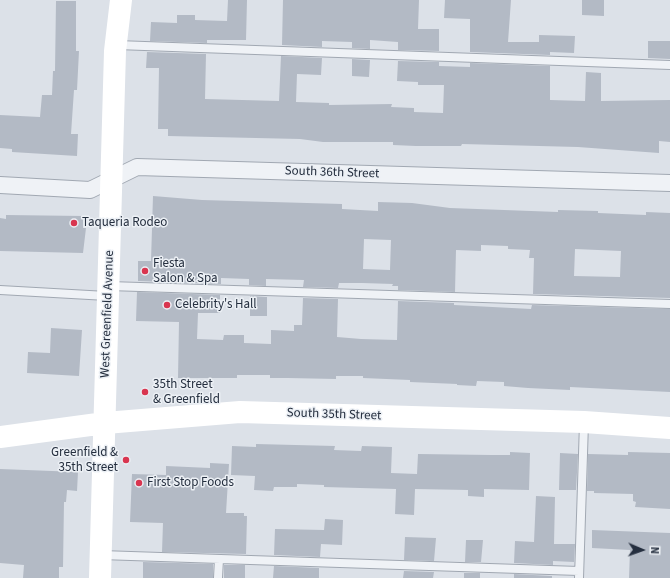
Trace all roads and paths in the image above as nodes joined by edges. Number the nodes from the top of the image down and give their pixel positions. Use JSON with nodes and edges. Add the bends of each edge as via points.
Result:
{"nodes":[{"id":1,"x":111,"y":0,"type":"edge"},
{"id":2,"x":121,"y":0,"type":"edge"},
{"id":3,"x":115,"y":48,"type":"junction"},
{"id":4,"x":670,"y":65,"type":"edge"},
{"id":5,"x":112,"y":178,"type":"junction"},
{"id":6,"x":670,"y":183,"type":"edge"},
{"id":7,"x":0,"y":185,"type":"edge"},
{"id":8,"x":0,"y":290,"type":"edge"},
{"id":9,"x":108,"y":291,"type":"junction"},
{"id":10,"x":670,"y":304,"type":"edge"},
{"id":11,"x":584,"y":422,"type":"junction"},
{"id":12,"x":105,"y":423,"type":"junction"},
{"id":13,"x":670,"y":428,"type":"edge"},
{"id":14,"x":0,"y":437,"type":"edge"},
{"id":15,"x":100,"y":555,"type":"junction"},
{"id":16,"x":219,"y":559,"type":"junction"},
{"id":17,"x":579,"y":574,"type":"edge"},
{"id":18,"x":100,"y":578,"type":"edge"},
{"id":19,"x":218,"y":578,"type":"edge"}],
"edges":[{"from":1,"to":3,"type":"main road","name":"West Greenfield Avenue"},
{"from":2,"to":3,"type":"main road","name":"West Greenfield Avenue"},
{"from":3,"to":4,"type":"lane"},
{"from":3,"to":5,"type":"main road","name":"West Greenfield Avenue"},
{"from":5,"to":6,"type":"street","name":"South 36th Street","via":[[137,167]]},
{"from":5,"to":7,"type":"street","name":"South 36th Street","via":[[90,190]]},
{"from":5,"to":9,"type":"main road","name":"West Greenfield Avenue"},
{"from":8,"to":9,"type":"lane"},
{"from":9,"to":10,"type":"lane"},
{"from":9,"to":12,"type":"main road","name":"West Greenfield Avenue"},
{"from":11,"to":12,"type":"main road","name":"South 35th Street","via":[[240,412]]},
{"from":11,"to":13,"type":"main road","name":"South 35th Street"},
{"from":11,"to":17,"type":"lane"},
{"from":12,"to":14,"type":"main road","name":"South 35th Street"},
{"from":12,"to":15,"type":"main road","name":"West Greenfield Avenue"},
{"from":15,"to":16,"type":"lane"},
{"from":15,"to":18,"type":"main road","name":"West Greenfield Avenue"},
{"from":16,"to":17,"type":"lane"},
{"from":16,"to":19,"type":"lane"}]}
